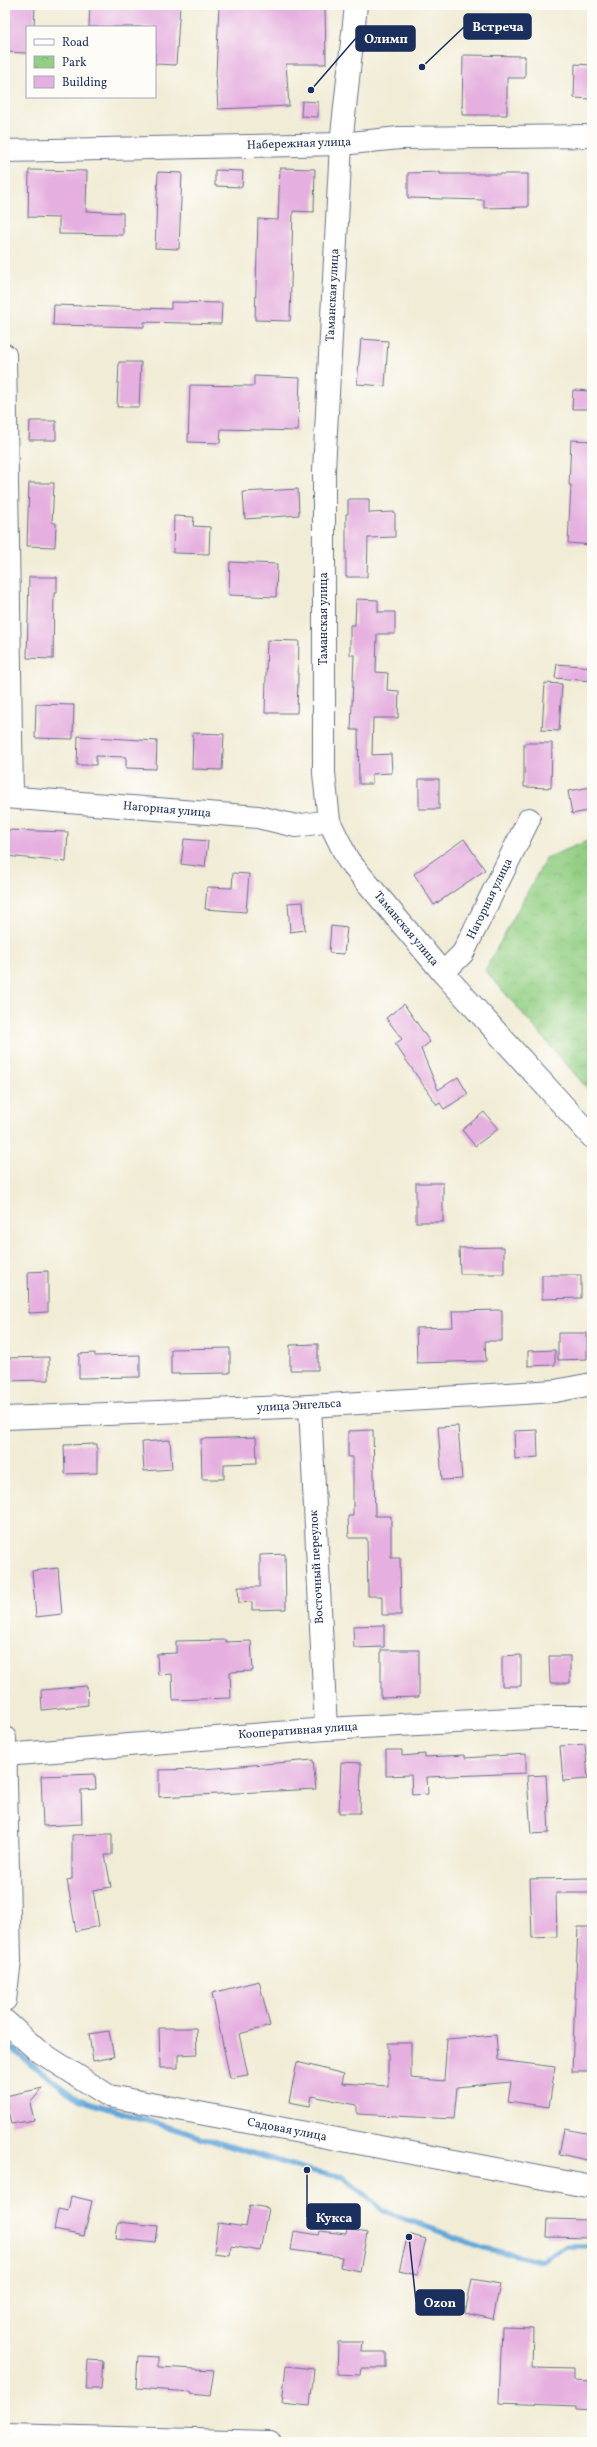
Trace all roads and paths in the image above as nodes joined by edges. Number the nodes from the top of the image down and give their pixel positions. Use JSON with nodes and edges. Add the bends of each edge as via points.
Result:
{"nodes":[{"id":1,"x":356,"y":5,"type":"edge"},
{"id":2,"x":592,"y":136,"type":"edge"},
{"id":3,"x":341,"y":144,"type":"junction"},
{"id":4,"x":5,"y":151,"type":"edge"},
{"id":5,"x":5,"y":355,"type":"edge"},
{"id":6,"x":9,"y":797,"type":"edge"},
{"id":7,"x":529,"y":820,"type":"dead end"},
{"id":8,"x":329,"y":821,"type":"junction"},
{"id":9,"x":443,"y":973,"type":"junction"},
{"id":10,"x":592,"y":1137,"type":"edge"},
{"id":11,"x":592,"y":1384,"type":"edge"},
{"id":12,"x":310,"y":1406,"type":"junction"},
{"id":13,"x":5,"y":1418,"type":"edge"},
{"id":14,"x":592,"y":1716,"type":"edge"},
{"id":15,"x":326,"y":1729,"type":"junction"},
{"id":16,"x":5,"y":1738,"type":"edge"},
{"id":17,"x":5,"y":1755,"type":"edge"},
{"id":18,"x":5,"y":2000,"type":"edge"},
{"id":19,"x":5,"y":2022,"type":"edge"},
{"id":20,"x":592,"y":2187,"type":"edge"},
{"id":21,"x":5,"y":2435,"type":"edge"},
{"id":22,"x":270,"y":2442,"type":"edge"}],
"edges":[{"from":1,"to":3,"type":"street","name":"Таманская улица"},
{"from":2,"to":3,"type":"street","name":"Набережная улица","via":[[399,138]]},
{"from":3,"to":4,"type":"street","name":"Набережная улица"},
{"from":3,"to":8,"type":"street","name":"Таманская улица","via":[[324,470],[324,773]]},
{"from":5,"to":6,"type":"street"},
{"from":6,"to":8,"type":"street","name":"Нагорная улица","via":[[258,817],[296,826]]},
{"from":7,"to":9,"type":"street","name":"Нагорная улица","via":[[463,953]]},
{"from":8,"to":9,"type":"street","name":"Таманская улица","via":[[348,860]]},
{"from":9,"to":10,"type":"street","name":"Таманская улица"},
{"from":11,"to":12,"type":"street","name":"улица Энгельса","via":[[555,1391]]},
{"from":12,"to":13,"type":"street","name":"улица Энгельса"},
{"from":12,"to":15,"type":"street","name":"Восточный переулок"},
{"from":14,"to":15,"type":"street","name":"Кооперативная улица"},
{"from":15,"to":17,"type":"street","name":"Кооперативная улица"},
{"from":16,"to":17,"type":"street"},
{"from":17,"to":18,"type":"street","via":[[10,1961]]},
{"from":19,"to":20,"type":"street","name":"Садовая улица","via":[[38,2050],[109,2096]]},
{"from":21,"to":22,"type":"street"}]}
